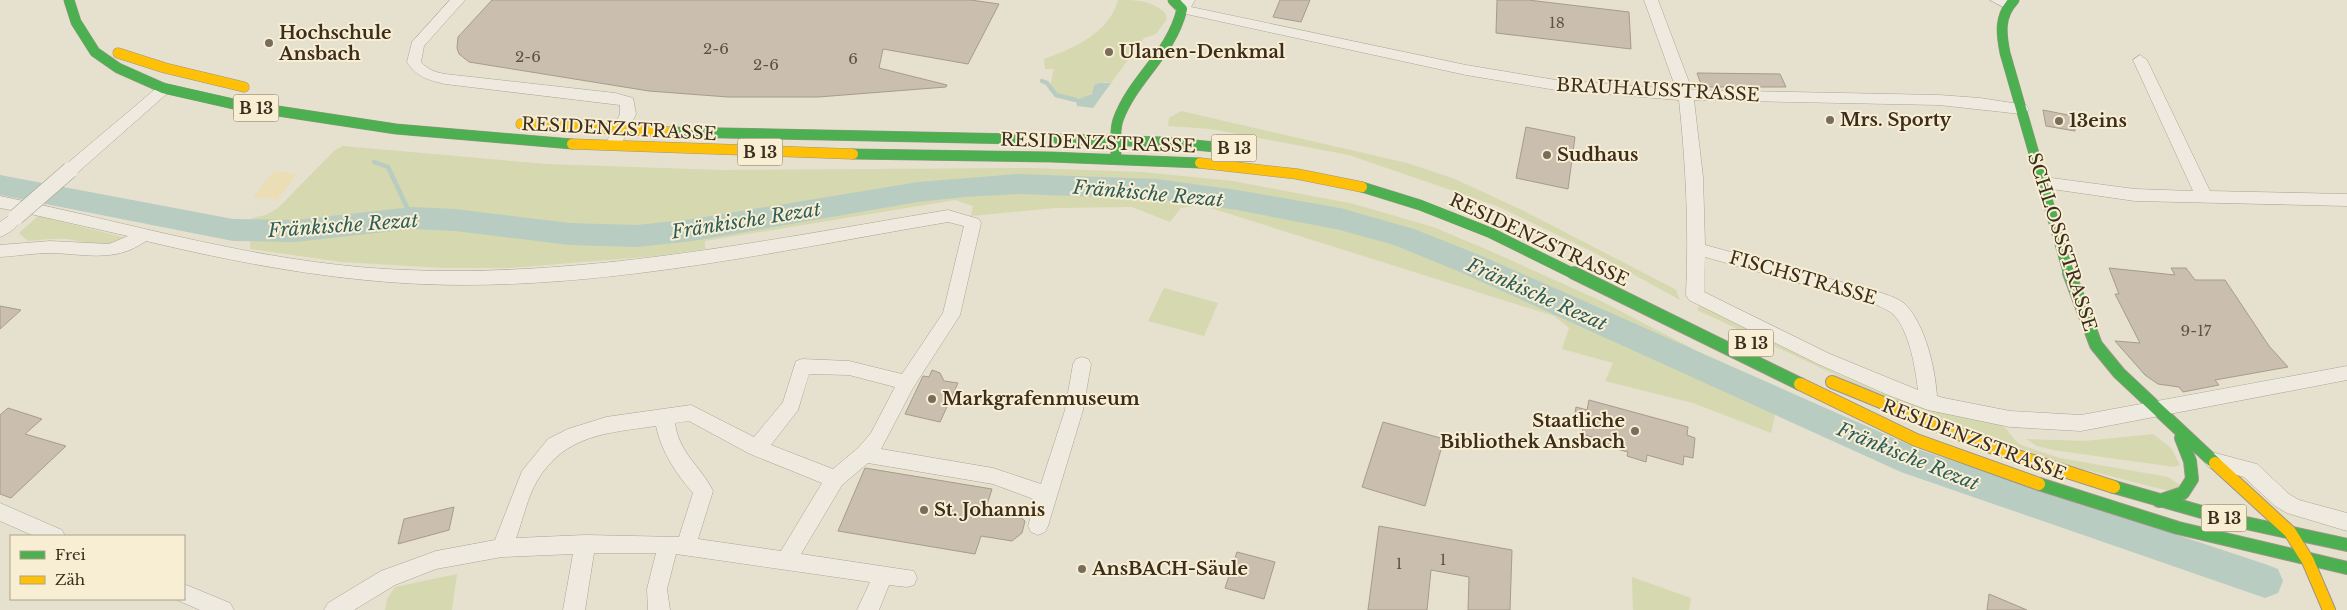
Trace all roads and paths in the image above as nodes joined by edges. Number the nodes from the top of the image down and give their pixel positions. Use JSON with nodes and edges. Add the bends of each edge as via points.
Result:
{"nodes":[{"id":1,"x":69,"y":0,"type":"edge"},
{"id":2,"x":458,"y":0,"type":"edge"},
{"id":3,"x":1651,"y":0,"type":"edge"},
{"id":4,"x":2006,"y":2,"type":"edge"},
{"id":5,"x":1181,"y":3,"type":"edge"},
{"id":6,"x":87,"y":40,"type":"junction"},
{"id":7,"x":2140,"y":60,"type":"dead end"},
{"id":8,"x":186,"y":73,"type":"junction"},
{"id":9,"x":165,"y":88,"type":"junction"},
{"id":10,"x":257,"y":89,"type":"dead end"},
{"id":11,"x":1686,"y":94,"type":"junction"},
{"id":12,"x":2021,"y":109,"type":"junction"},
{"id":13,"x":507,"y":123,"type":"dead end"},
{"id":14,"x":621,"y":130,"type":"junction"},
{"id":15,"x":1116,"y":140,"type":"junction"},
{"id":16,"x":612,"y":148,"type":"junction"},
{"id":17,"x":1256,"y":152,"type":"dead end"},
{"id":18,"x":1116,"y":158,"type":"junction"},
{"id":19,"x":2044,"y":183,"type":"junction"},
{"id":20,"x":2204,"y":196,"type":"junction"},
{"id":21,"x":2347,"y":200,"type":"edge"},
{"id":22,"x":0,"y":202,"type":"edge"},
{"id":23,"x":0,"y":231,"type":"edge"},
{"id":24,"x":142,"y":235,"type":"junction"},
{"id":25,"x":1697,"y":249,"type":"junction"},
{"id":26,"x":0,"y":251,"type":"edge"},
{"id":27,"x":1082,"y":364,"type":"dead end"},
{"id":28,"x":2347,"y":373,"type":"edge"},
{"id":29,"x":1826,"y":379,"type":"dead end"},
{"id":30,"x":906,"y":383,"type":"junction"},
{"id":31,"x":1928,"y":402,"type":"junction"},
{"id":32,"x":2157,"y":410,"type":"junction"},
{"id":33,"x":665,"y":417,"type":"junction"},
{"id":34,"x":2176,"y":428,"type":"junction"},
{"id":35,"x":757,"y":448,"type":"junction"},
{"id":36,"x":865,"y":454,"type":"junction"},
{"id":37,"x":2210,"y":460,"type":"junction"},
{"id":38,"x":836,"y":479,"type":"junction"},
{"id":39,"x":1043,"y":493,"type":"junction"},
{"id":40,"x":2159,"y":501,"type":"junction"},
{"id":41,"x":0,"y":512,"type":"edge"},
{"id":42,"x":2347,"y":522,"type":"edge"},
{"id":43,"x":1038,"y":526,"type":"dead end"},
{"id":44,"x":2290,"y":532,"type":"junction"},
{"id":45,"x":53,"y":535,"type":"edge"},
{"id":46,"x":584,"y":544,"type":"junction"},
{"id":47,"x":677,"y":544,"type":"junction"},
{"id":48,"x":2347,"y":545,"type":"edge"},
{"id":49,"x":502,"y":548,"type":"junction"},
{"id":50,"x":786,"y":561,"type":"junction"},
{"id":51,"x":2308,"y":561,"type":"junction"},
{"id":52,"x":2347,"y":568,"type":"edge"},
{"id":53,"x":883,"y":575,"type":"junction"},
{"id":54,"x":907,"y":578,"type":"dead end"},
{"id":55,"x":185,"y":593,"type":"edge"},
{"id":56,"x":223,"y":610,"type":"edge"},
{"id":57,"x":335,"y":610,"type":"edge"},
{"id":58,"x":574,"y":610,"type":"edge"},
{"id":59,"x":659,"y":610,"type":"edge"},
{"id":60,"x":868,"y":610,"type":"edge"},
{"id":61,"x":2329,"y":610,"type":"edge"}],
"edges":[{"from":1,"to":6,"type":"main road","number":"B 13","via":[[75,25]]},
{"from":2,"to":14,"type":"street","via":[[417,45],[414,62],[420,70],[430,76],[474,84],[615,98],[628,102],[628,114]]},
{"from":3,"to":11,"type":"street"},
{"from":4,"to":12,"type":"main road","name":"SCHLOSSSTRASSE","via":[[1999,23],[2004,53]]},
{"from":5,"to":11,"type":"street","name":"BRAUHAUSSTRASSE","via":[[1466,70],[1556,85]]},
{"from":5,"to":15,"type":"main road","name":"BRAUHAUSSTRASSE","via":[[1182,22],[1120,114]]},
{"from":6,"to":8,"type":"main road","number":"B 13","via":[[123,55]]},
{"from":6,"to":9,"type":"main road","number":"B 13","via":[[94,52],[114,65]]},
{"from":7,"to":20,"type":"street"},
{"from":8,"to":9,"type":"main road"},
{"from":8,"to":10,"type":"main road","number":"B 13"},
{"from":9,"to":16,"type":"main road","name":"RESIDENZSTRASSE","number":"B 13","via":[[347,124]]},
{"from":9,"to":23,"type":"street","bridge":true},
{"from":11,"to":12,"type":"street","name":"BRAUHAUSSTRASSE","via":[[1939,100]]},
{"from":11,"to":25,"type":"street","via":[[1695,177]]},
{"from":12,"to":19,"type":"main road","name":"SCHLOSSSTRASSE"},
{"from":13,"to":14,"type":"main road","name":"RESIDENZSTRASSE","number":"B 13"},
{"from":14,"to":15,"type":"main road","name":"RESIDENZSTRASSE","number":"B 13"},
{"from":14,"to":16,"type":"street"},
{"from":15,"to":17,"type":"main road","name":"RESIDENZSTRASSE","number":"B 13","via":[[1175,142]]},
{"from":15,"to":18,"type":"main road","name":"BRAUHAUSSTRASSE"},
{"from":16,"to":18,"type":"main road","name":"RESIDENZSTRASSE","number":"B 13"},
{"from":18,"to":51,"type":"main road","name":"RESIDENZSTRASSE","number":"B 13","via":[[1240,167],[1376,190],[1444,213],[1516,245],[1916,440],[2074,497]]},
{"from":19,"to":20,"type":"street","via":[[2135,195]]},
{"from":19,"to":32,"type":"main road","name":"SCHLOSSSTRASSE","via":[[2074,291],[2096,345]]},
{"from":20,"to":21,"type":"street"},
{"from":22,"to":24,"type":"street"},
{"from":24,"to":26,"type":"street","via":[[117,250],[49,247]]},
{"from":24,"to":30,"type":"street","via":[[303,266],[358,273],[478,278],[621,268],[948,216],[973,223],[952,312]]},
{"from":25,"to":31,"type":"street","via":[[1695,295],[1824,359]]},
{"from":25,"to":31,"type":"street","name":"FISCHSTRASSE","via":[[1882,300],[1900,310],[1910,329],[1928,385]]},
{"from":27,"to":39,"type":"street","via":[[1074,410]]},
{"from":28,"to":32,"type":"street"},
{"from":29,"to":40,"type":"main road","name":"RESIDENZSTRASSE","number":"B 13","via":[[1996,449]]},
{"from":30,"to":35,"type":"street","via":[[849,368],[802,366],[791,405]]},
{"from":30,"to":36,"type":"street","via":[[878,440]]},
{"from":31,"to":32,"type":"street","via":[[2010,419],[2081,423]]},
{"from":32,"to":34,"type":"main road","name":"SCHLOSSSTRASSE"},
{"from":33,"to":35,"type":"street","via":[[692,414]]},
{"from":33,"to":47,"type":"street","via":[[666,435],[687,472],[703,492]]},
{"from":33,"to":49,"type":"street","via":[[606,425],[555,445],[529,477]]},
{"from":34,"to":37,"type":"main road","name":"SCHLOSSSTRASSE"},
{"from":34,"to":40,"type":"main road","via":[[2191,458],[2195,472],[2193,482],[2187,493],[2177,500]]},
{"from":35,"to":38,"type":"street"},
{"from":36,"to":38,"type":"street"},
{"from":36,"to":39,"type":"street","via":[[993,476]]},
{"from":37,"to":42,"type":"street","via":[[2250,470],[2294,507]]},
{"from":37,"to":44,"type":"main road","name":"SCHLOSSSTRASSE"},
{"from":38,"to":50,"type":"street"},
{"from":39,"to":43,"type":"street"},
{"from":40,"to":44,"type":"main road","name":"RESIDENZSTRASSE","number":"B 13"},
{"from":41,"to":45,"type":"street"},
{"from":44,"to":48,"type":"main road","name":"RESIDENZSTRASSE","number":"B 13"},
{"from":44,"to":51,"type":"main road"},
{"from":46,"to":47,"type":"street"},
{"from":46,"to":49,"type":"street"},
{"from":46,"to":58,"type":"street"},
{"from":47,"to":50,"type":"street"},
{"from":47,"to":59,"type":"street","via":[[657,590]]},
{"from":49,"to":57,"type":"street","via":[[436,560],[388,578]]},
{"from":50,"to":53,"type":"street"},
{"from":51,"to":52,"type":"main road","name":"RESIDENZSTRASSE","number":"B 13"},
{"from":51,"to":61,"type":"main road"},
{"from":53,"to":54,"type":"street"},
{"from":53,"to":60,"type":"street"},
{"from":55,"to":56,"type":"street"}]}
